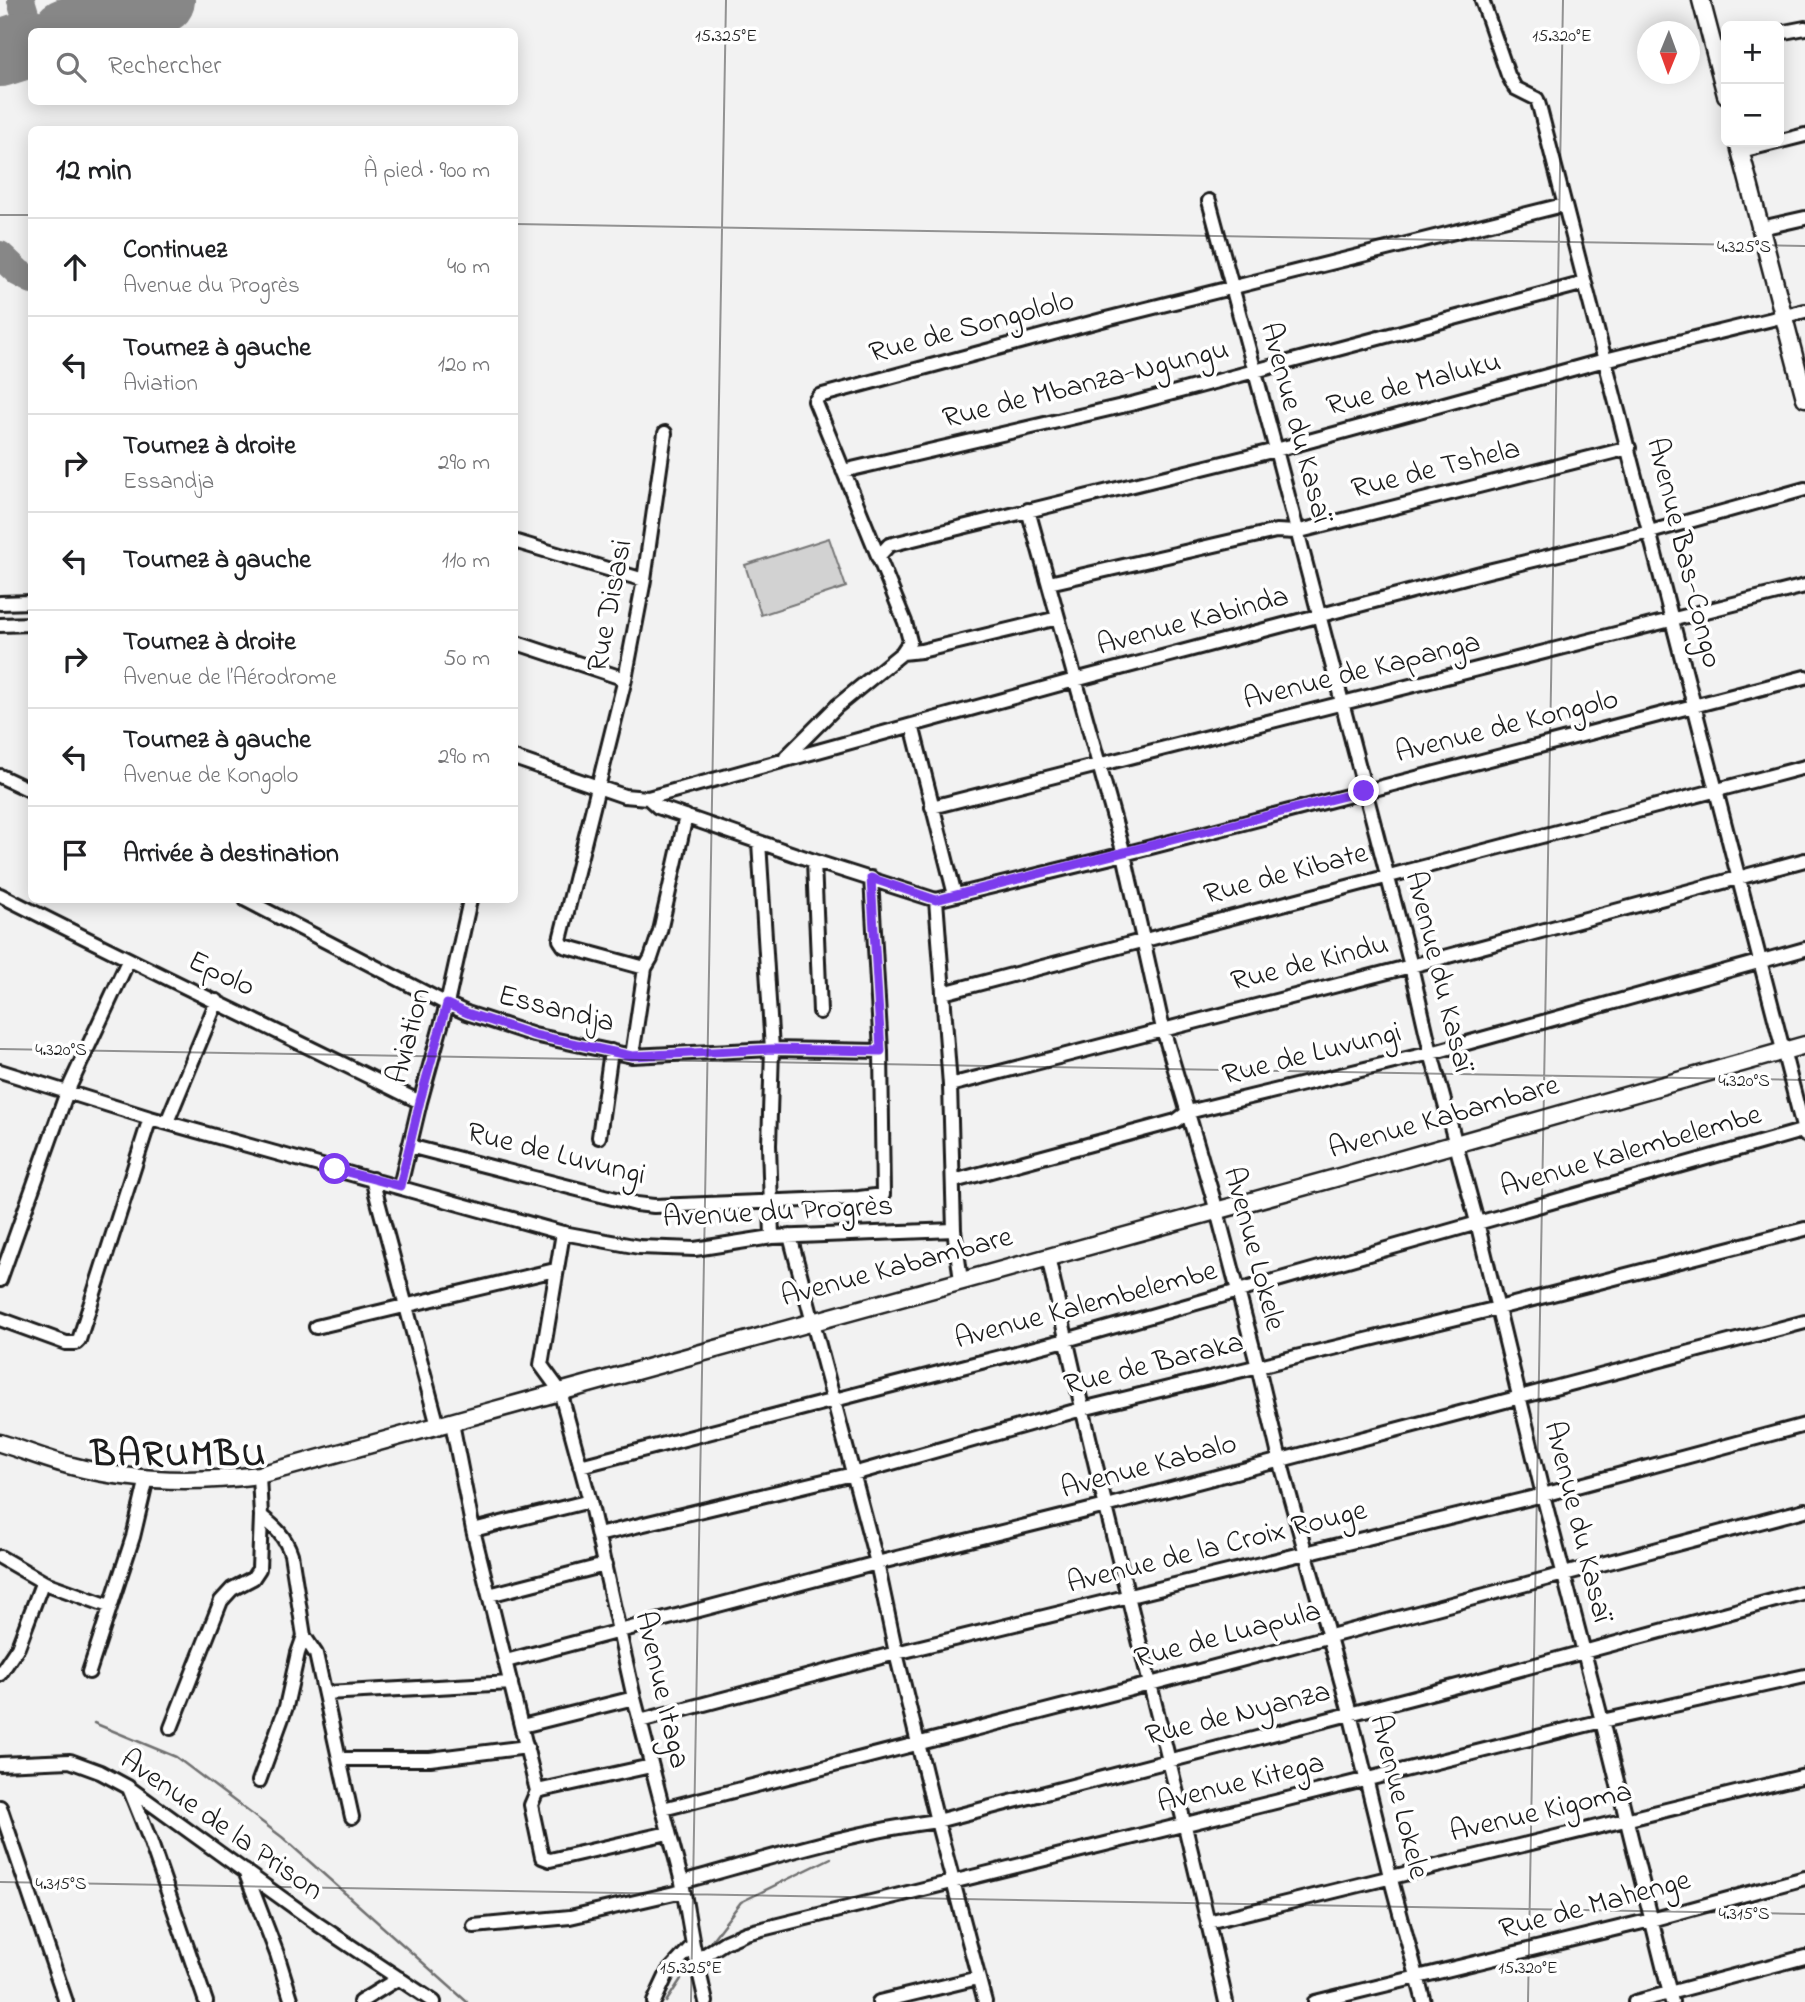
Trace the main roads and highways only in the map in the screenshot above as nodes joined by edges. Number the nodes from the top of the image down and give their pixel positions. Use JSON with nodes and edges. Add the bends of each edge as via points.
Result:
{"nodes":[{"id":1,"x":1701,"y":0,"type":"edge"},
{"id":2,"x":1720,"y":46,"type":"edge"},
{"id":3,"x":1725,"y":84,"type":"edge"},
{"id":4,"x":1739,"y":147,"type":"edge"},
{"id":5,"x":1804,"y":394,"type":"edge"},
{"id":6,"x":1805,"y":1045,"type":"edge"},
{"id":7,"x":0,"y":1443,"type":"edge"}],
"edges":[{"from":1,"to":2,"type":"main road"},
{"from":2,"to":3,"type":"main road"},
{"from":4,"to":5,"type":"main road"},
{"from":6,"to":7,"type":"main road","name":"Avenue Kabambare","via":[[259,1475],[198,1480],[109,1474]]}]}
